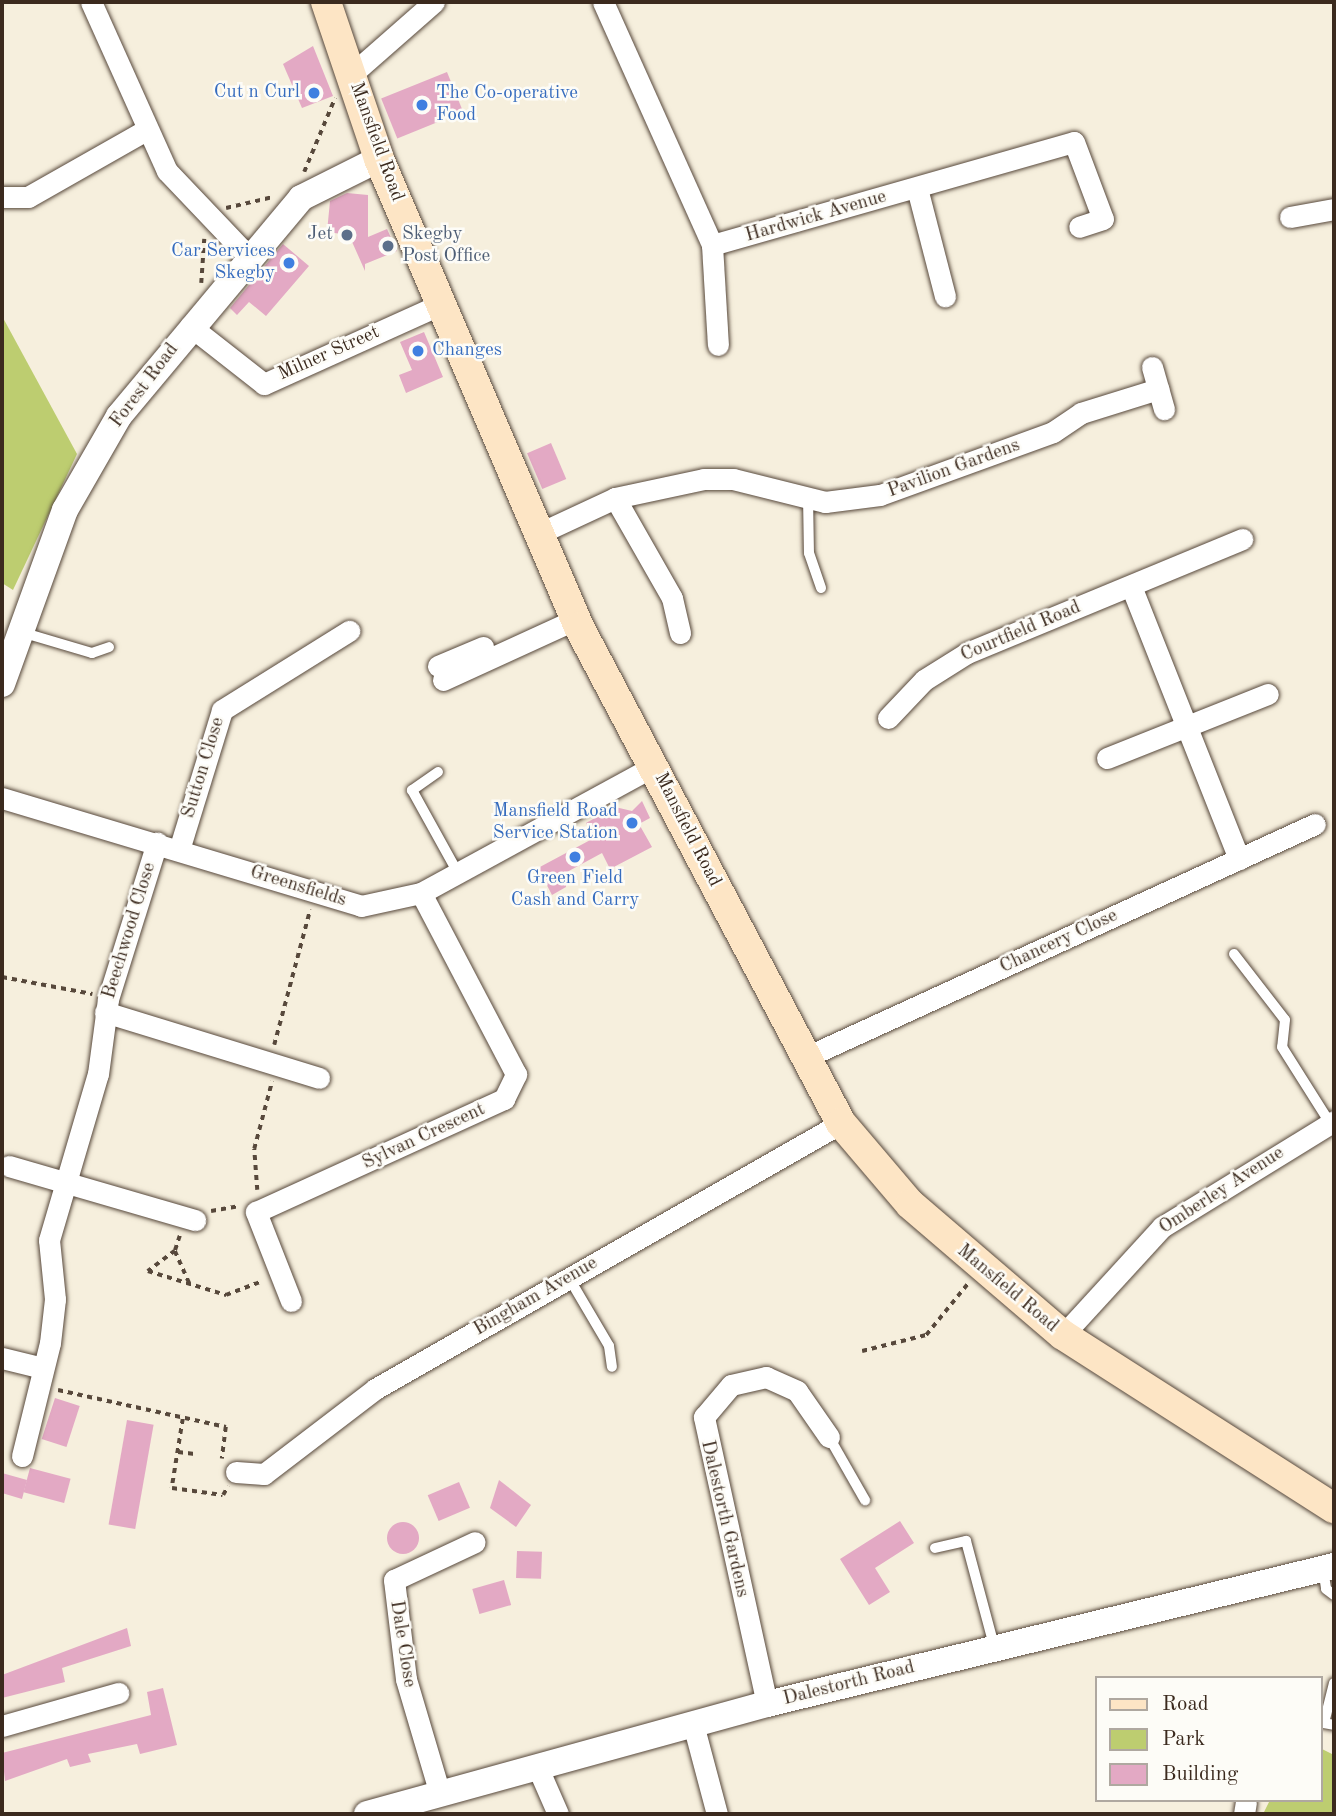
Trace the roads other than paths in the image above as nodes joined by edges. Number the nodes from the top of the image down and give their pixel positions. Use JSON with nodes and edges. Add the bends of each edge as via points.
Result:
{"nodes":[{"id":1,"x":90,"y":2,"type":"edge"},
{"id":2,"x":326,"y":2,"type":"edge"},
{"id":3,"x":433,"y":2,"type":"edge"},
{"id":4,"x":603,"y":2,"type":"edge"},
{"id":5,"x":352,"y":74,"type":"junction"},
{"id":6,"x":144,"y":131,"type":"junction"},
{"id":7,"x":379,"y":159,"type":"junction"},
{"id":8,"x":917,"y":188,"type":"junction"},
{"id":9,"x":2,"y":197,"type":"edge"},
{"id":10,"x":1334,"y":209,"type":"edge"},
{"id":11,"x":1290,"y":217,"type":"dead end"},
{"id":12,"x":1079,"y":227,"type":"dead end"},
{"id":13,"x":712,"y":245,"type":"junction"},
{"id":14,"x":249,"y":257,"type":"junction"},
{"id":15,"x":945,"y":296,"type":"dead end"},
{"id":16,"x":441,"y":304,"type":"junction"},
{"id":17,"x":190,"y":326,"type":"junction"},
{"id":18,"x":718,"y":345,"type":"dead end"},
{"id":19,"x":1152,"y":367,"type":"dead end"},
{"id":20,"x":808,"y":497,"type":"junction"},
{"id":21,"x":615,"y":498,"type":"junction"},
{"id":22,"x":540,"y":533,"type":"junction"},
{"id":23,"x":1242,"y":539,"type":"dead end"},
{"id":24,"x":1131,"y":586,"type":"junction"},
{"id":25,"x":821,"y":588,"type":"dead end"},
{"id":26,"x":574,"y":615,"type":"junction"},
{"id":27,"x":19,"y":631,"type":"junction"},
{"id":28,"x":349,"y":631,"type":"dead end"},
{"id":29,"x":680,"y":633,"type":"dead end"},
{"id":30,"x":109,"y":648,"type":"dead end"},
{"id":31,"x":440,"y":673,"type":"dead end"},
{"id":32,"x":2,"y":684,"type":"edge"},
{"id":33,"x":1268,"y":694,"type":"dead end"},
{"id":34,"x":888,"y":718,"type":"dead end"},
{"id":35,"x":1186,"y":726,"type":"junction"},
{"id":36,"x":1107,"y":758,"type":"dead end"},
{"id":37,"x":654,"y":766,"type":"junction"},
{"id":38,"x":438,"y":772,"type":"dead end"},
{"id":39,"x":2,"y":798,"type":"edge"},
{"id":40,"x":1315,"y":824,"type":"dead end"},
{"id":41,"x":157,"y":843,"type":"junction"},
{"id":42,"x":179,"y":850,"type":"junction"},
{"id":43,"x":1239,"y":859,"type":"junction"},
{"id":44,"x":458,"y":873,"type":"junction"},
{"id":45,"x":421,"y":893,"type":"junction"},
{"id":46,"x":1234,"y":954,"type":"dead end"},
{"id":47,"x":106,"y":1005,"type":"junction"},
{"id":48,"x":803,"y":1059,"type":"junction"},
{"id":49,"x":320,"y":1078,"type":"dead end"},
{"id":50,"x":1332,"y":1122,"type":"edge"},
{"id":51,"x":841,"y":1123,"type":"junction"},
{"id":52,"x":9,"y":1166,"type":"dead end"},
{"id":53,"x":64,"y":1182,"type":"junction"},
{"id":54,"x":190,"y":1219,"type":"road end"},
{"id":55,"x":569,"y":1278,"type":"junction"},
{"id":56,"x":292,"y":1301,"type":"dead end"},
{"id":57,"x":1063,"y":1335,"type":"junction"},
{"id":58,"x":2,"y":1358,"type":"edge"},
{"id":59,"x":612,"y":1367,"type":"dead end"},
{"id":60,"x":40,"y":1376,"type":"junction"},
{"id":61,"x":830,"y":1437,"type":"joint"},
{"id":62,"x":22,"y":1455,"type":"dead end"},
{"id":63,"x":229,"y":1466,"type":"road end"},
{"id":64,"x":1289,"y":1475,"type":"junction"},
{"id":65,"x":1334,"y":1497,"type":"edge"},
{"id":66,"x":865,"y":1500,"type":"dead end"},
{"id":67,"x":1334,"y":1508,"type":"edge"},
{"id":68,"x":475,"y":1542,"type":"dead end"},
{"id":69,"x":935,"y":1548,"type":"dead end"},
{"id":70,"x":1328,"y":1567,"type":"edge"},
{"id":71,"x":1334,"y":1595,"type":"edge"},
{"id":72,"x":995,"y":1649,"type":"junction"},
{"id":73,"x":1334,"y":1683,"type":"edge"},
{"id":74,"x":118,"y":1693,"type":"dead end"},
{"id":75,"x":767,"y":1704,"type":"junction"},
{"id":76,"x":692,"y":1724,"type":"junction"},
{"id":77,"x":1334,"y":1725,"type":"edge"},
{"id":78,"x":2,"y":1726,"type":"edge"},
{"id":79,"x":537,"y":1766,"type":"junction"},
{"id":80,"x":440,"y":1794,"type":"junction"},
{"id":81,"x":367,"y":1814,"type":"edge"},
{"id":82,"x":556,"y":1814,"type":"edge"},
{"id":83,"x":717,"y":1814,"type":"edge"}],
"edges":[{"from":1,"to":6,"type":"street"},
{"from":2,"to":5,"type":"main road","name":"Mansfield Road"},
{"from":3,"to":5,"type":"street"},
{"from":4,"to":13,"type":"street"},
{"from":5,"to":7,"type":"main road","name":"Mansfield Road"},
{"from":6,"to":9,"type":"street","via":[[28,197]]},
{"from":6,"to":14,"type":"street","via":[[167,171]]},
{"from":7,"to":14,"type":"street","name":"Forest Road","via":[[300,198]]},
{"from":7,"to":16,"type":"main road","name":"Mansfield Road"},
{"from":8,"to":12,"type":"street","name":"Hardwick Avenue","via":[[1074,142],[1103,219]]},
{"from":8,"to":13,"type":"street","name":"Hardwick Avenue"},
{"from":8,"to":15,"type":"street"},
{"from":10,"to":11,"type":"street"},
{"from":13,"to":18,"type":"street"},
{"from":14,"to":17,"type":"street","name":"Forest Road"},
{"from":16,"to":17,"type":"street","name":"Milner Street","via":[[264,384]]},
{"from":16,"to":22,"type":"main road","name":"Mansfield Road"},
{"from":17,"to":27,"type":"street","name":"Forest Road","via":[[119,416],[65,510]]},
{"from":19,"to":20,"type":"street","name":"Pavilion Gardens","via":[[1161,399],[1081,413],[1054,432],[880,495],[825,502]]},
{"from":20,"to":21,"type":"street","name":"Pavilion Gardens","via":[[733,479]]},
{"from":20,"to":25,"type":"lane","via":[[809,553]]},
{"from":21,"to":22,"type":"street","name":"Pavilion Gardens"},
{"from":21,"to":29,"type":"street","via":[[672,598]]},
{"from":22,"to":26,"type":"main road","name":"Mansfield Road"},
{"from":23,"to":24,"type":"street","name":"Courtfield Road"},
{"from":24,"to":34,"type":"street","name":"Courtfield Road","via":[[967,653],[924,680]]},
{"from":24,"to":35,"type":"street"},
{"from":26,"to":31,"type":"street"},
{"from":26,"to":37,"type":"main road","name":"Mansfield Road"},
{"from":27,"to":30,"type":"lane","via":[[92,653]]},
{"from":27,"to":32,"type":"street","name":"Forest Road"},
{"from":28,"to":42,"type":"street","name":"Sutton Close","via":[[222,710]]},
{"from":33,"to":35,"type":"street"},
{"from":35,"to":36,"type":"street"},
{"from":35,"to":43,"type":"street"},
{"from":37,"to":44,"type":"street","name":"Greensfields"},
{"from":37,"to":48,"type":"main road","name":"Mansfield Road"},
{"from":38,"to":44,"type":"lane","via":[[412,790]]},
{"from":39,"to":41,"type":"street","name":"Greensfields"},
{"from":40,"to":43,"type":"street","name":"Chancery Close"},
{"from":41,"to":42,"type":"street","name":"Greensfields"},
{"from":41,"to":47,"type":"street","name":"Beechwood Close"},
{"from":42,"to":45,"type":"street","name":"Greensfields","via":[[361,906]]},
{"from":43,"to":48,"type":"street","name":"Chancery Close"},
{"from":44,"to":45,"type":"street","name":"Greensfields"},
{"from":45,"to":56,"type":"street","name":"Sylvan Crescent","via":[[516,1074],[504,1099],[256,1212]]},
{"from":46,"to":50,"type":"lane","via":[[1285,1020],[1282,1047]]},
{"from":47,"to":49,"type":"street"},
{"from":47,"to":53,"type":"street","name":"Beechwood Close","via":[[99,1074]]},
{"from":48,"to":51,"type":"main road","name":"Mansfield Road"},
{"from":50,"to":57,"type":"street","name":"Omberley Avenue","via":[[1162,1227]]},
{"from":51,"to":55,"type":"street","name":"Bingham Avenue"},
{"from":51,"to":57,"type":"main road","name":"Mansfield Road","via":[[910,1204],[979,1269]]},
{"from":52,"to":53,"type":"street"},
{"from":53,"to":54,"type":"street"},
{"from":53,"to":60,"type":"street","name":"Beechwood Close","via":[[49,1240],[55,1299]]},
{"from":55,"to":59,"type":"lane","via":[[609,1346]]},
{"from":55,"to":63,"type":"street","name":"Bingham Avenue","via":[[375,1389],[264,1474]]},
{"from":57,"to":64,"type":"main road","name":"Mansfield Road"},
{"from":58,"to":60,"type":"street"},
{"from":60,"to":62,"type":"street","name":"Beechwood Close"},
{"from":61,"to":66,"type":"lane"},
{"from":61,"to":75,"type":"street","name":"Dalestorth Gardens","via":[[797,1391],[766,1377],[732,1385],[704,1417]]},
{"from":64,"to":65,"type":"main road","name":"Mansfield Road"},
{"from":64,"to":67,"type":"main road","name":"Mansfield Road"},
{"from":68,"to":80,"type":"street","name":"Dale Close","via":[[394,1580],[406,1679]]},
{"from":69,"to":72,"type":"lane","via":[[966,1541]]},
{"from":70,"to":71,"type":"lane","via":[[1326,1589]]},
{"from":70,"to":72,"type":"street","name":"Dalestorth Road"},
{"from":72,"to":75,"type":"street","name":"Dalestorth Road"},
{"from":73,"to":77,"type":"lane","via":[[1324,1723]]},
{"from":74,"to":78,"type":"street"},
{"from":75,"to":76,"type":"street","name":"Dalestorth Road"},
{"from":76,"to":79,"type":"street","name":"Dalestorth Road"},
{"from":76,"to":83,"type":"street"},
{"from":79,"to":80,"type":"street","name":"Dalestorth Road"},
{"from":79,"to":82,"type":"street"},
{"from":80,"to":81,"type":"street","name":"Dalestorth Road"}]}
